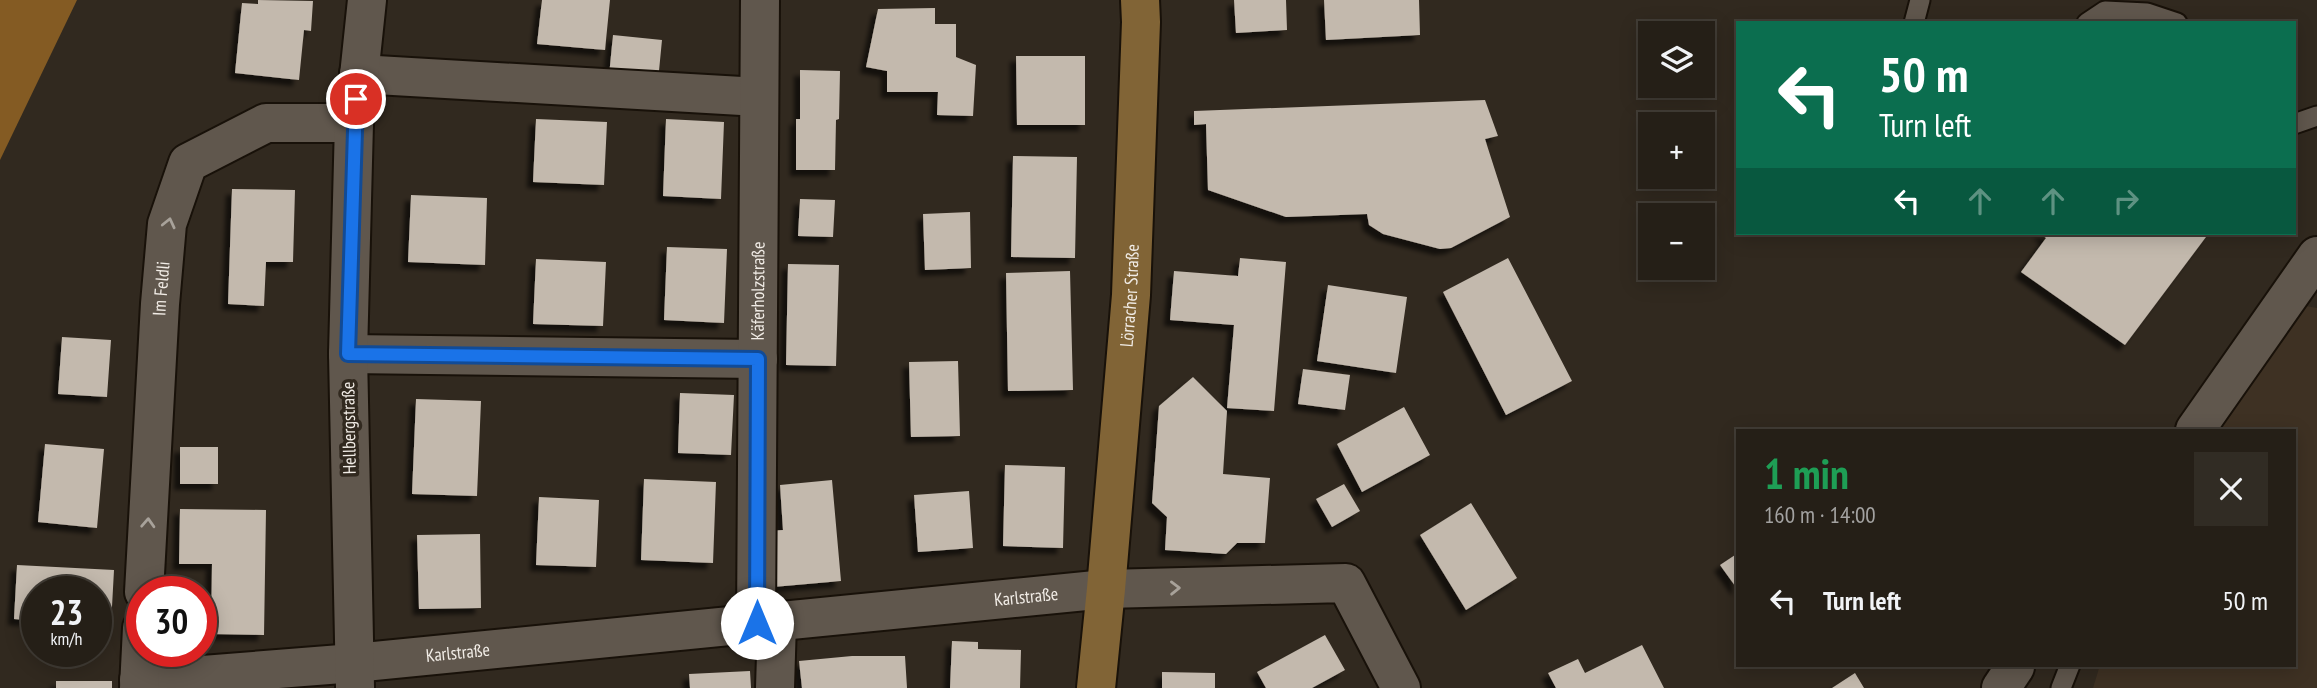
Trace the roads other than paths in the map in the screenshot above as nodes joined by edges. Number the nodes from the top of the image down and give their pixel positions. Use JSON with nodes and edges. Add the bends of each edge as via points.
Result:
{"nodes":[{"id":1,"x":367,"y":0,"type":"edge"},
{"id":2,"x":760,"y":0,"type":"edge"},
{"id":3,"x":1139,"y":0,"type":"edge"},
{"id":4,"x":1920,"y":0,"type":"edge"},
{"id":5,"x":1915,"y":21,"type":"edge"},
{"id":6,"x":2090,"y":21,"type":"edge"},
{"id":7,"x":2171,"y":21,"type":"edge"},
{"id":8,"x":359,"y":74,"type":"junction"},
{"id":9,"x":759,"y":97,"type":"junction"},
{"id":10,"x":2317,"y":116,"type":"edge"},
{"id":11,"x":354,"y":123,"type":"junction"},
{"id":12,"x":2296,"y":123,"type":"edge"},
{"id":13,"x":2317,"y":256,"type":"edge"},
{"id":14,"x":348,"y":354,"type":"junction"},
{"id":15,"x":758,"y":359,"type":"junction"},
{"id":16,"x":2196,"y":429,"type":"edge"},
{"id":17,"x":145,"y":576,"type":"edge"},
{"id":18,"x":1106,"y":589,"type":"junction"},
{"id":19,"x":767,"y":622,"type":"junction"},
{"id":20,"x":2069,"y":667,"type":"edge"},
{"id":21,"x":354,"y":676,"type":"edge"},
{"id":22,"x":139,"y":684,"type":"edge"},
{"id":23,"x":775,"y":688,"type":"edge"},
{"id":24,"x":1096,"y":688,"type":"edge"},
{"id":25,"x":1401,"y":688,"type":"edge"},
{"id":26,"x":2061,"y":688,"type":"edge"}],
"edges":[{"from":1,"to":8,"type":"street","name":"Hellbergstraße"},
{"from":2,"to":9,"type":"street","name":"Käferholzstraße"},
{"from":3,"to":18,"type":"main road","name":"Lörracher Straße","via":[[1131,295]]},
{"from":4,"to":5,"type":"lane"},
{"from":6,"to":7,"type":"lane","via":[[2105,11],[2147,13]]},
{"from":8,"to":9,"type":"street"},
{"from":8,"to":11,"type":"street","name":"Hellbergstraße"},
{"from":9,"to":15,"type":"street","name":"Käferholzstraße"},
{"from":10,"to":12,"type":"lane"},
{"from":11,"to":14,"type":"street","name":"Hellbergstraße"},
{"from":17,"to":11,"type":"street","name":"Im Feldli","one_way":true,"via":[[167,224],[188,163],[265,123]]},
{"from":13,"to":16,"type":"street"},
{"from":14,"to":15,"type":"street"},
{"from":14,"to":21,"type":"street","name":"Hellbergstraße"},
{"from":15,"to":19,"type":"street","name":"Käferholzstraße"},
{"from":18,"to":19,"type":"street","name":"Karlstraße"},
{"from":18,"to":24,"type":"main road","name":"Lörracher Straße"},
{"from":18,"to":25,"type":"street","one_way":true,"via":[[1346,583]]},
{"from":19,"to":21,"type":"street","name":"Karlstraße"},
{"from":19,"to":23,"type":"street"},
{"from":20,"to":26,"type":"lane"},
{"from":21,"to":22,"type":"street","name":"Karlstraße"}]}
